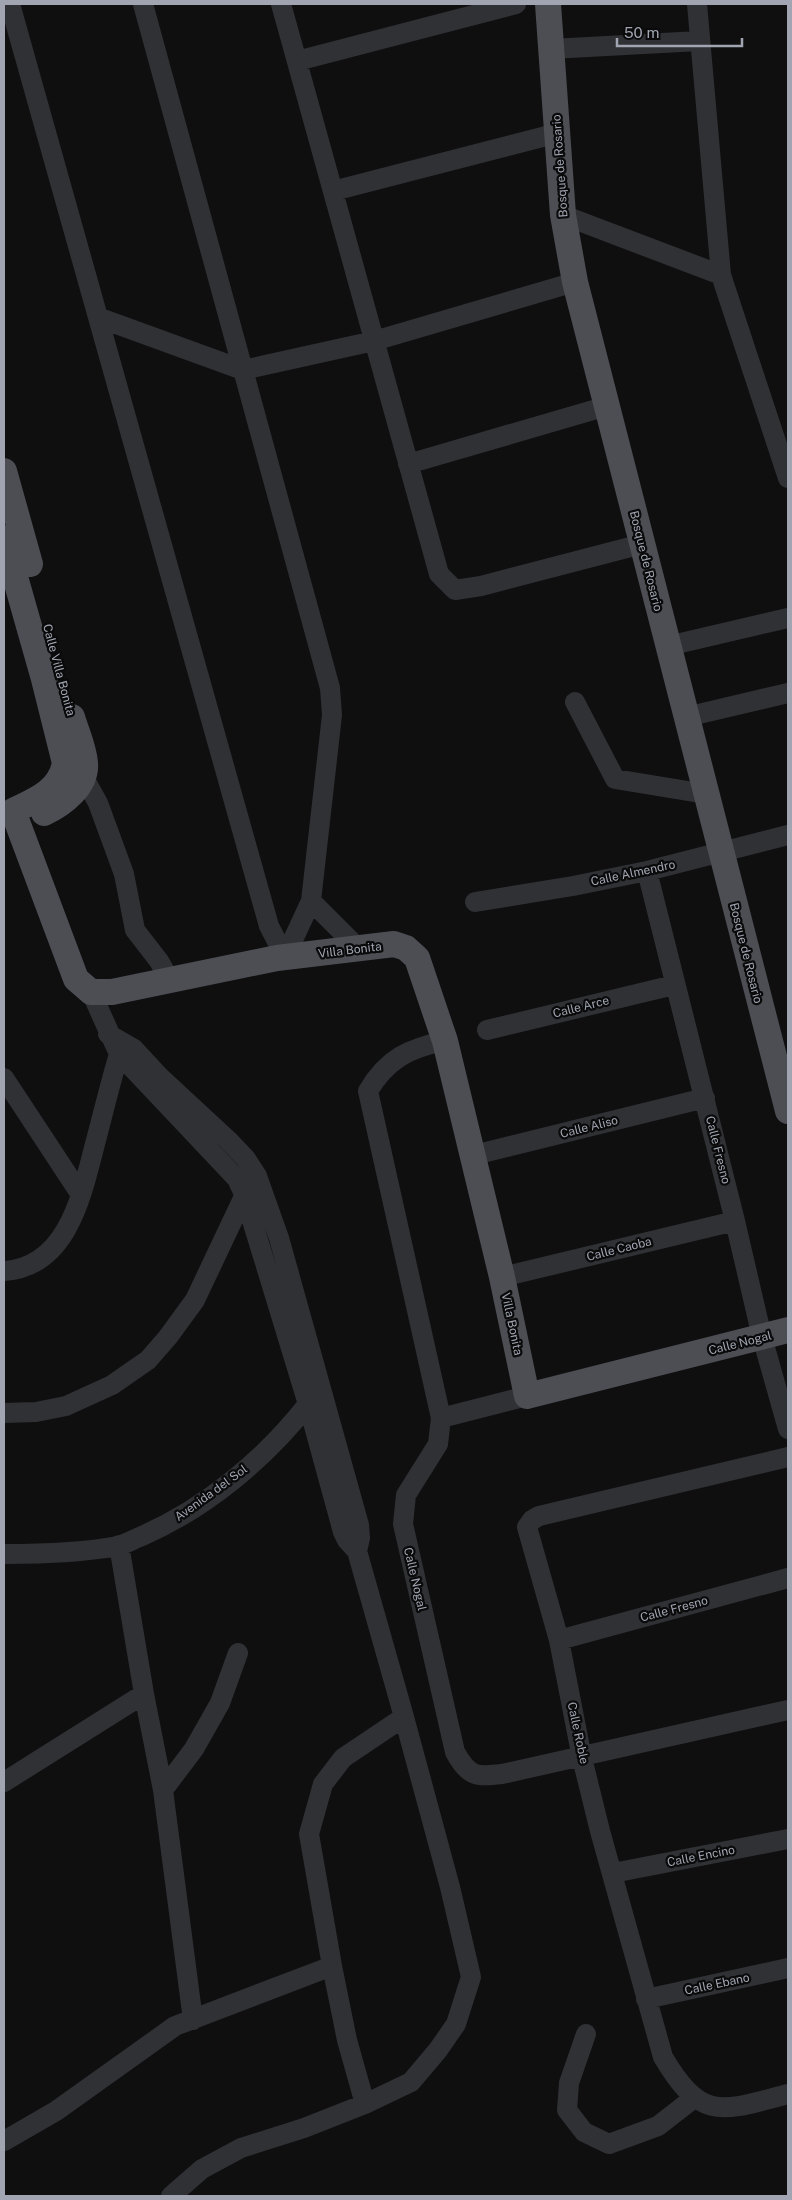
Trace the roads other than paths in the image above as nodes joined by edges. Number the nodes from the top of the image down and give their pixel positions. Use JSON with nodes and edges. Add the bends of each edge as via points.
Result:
{"nodes":[{"id":1,"x":10,"y":4,"type":"edge"},
{"id":2,"x":143,"y":4,"type":"edge"},
{"id":3,"x":281,"y":4,"type":"edge"},
{"id":4,"x":516,"y":4,"type":"edge"},
{"id":5,"x":548,"y":4,"type":"edge"},
{"id":6,"x":696,"y":4,"type":"edge"},
{"id":7,"x":698,"y":41,"type":"junction"},
{"id":8,"x":551,"y":49,"type":"junction"},
{"id":9,"x":297,"y":61,"type":"junction"},
{"id":10,"x":558,"y":134,"type":"junction"},
{"id":11,"x":333,"y":190,"type":"junction"},
{"id":12,"x":563,"y":215,"type":"junction"},
{"id":13,"x":721,"y":275,"type":"junction"},
{"id":14,"x":575,"y":282,"type":"junction"},
{"id":15,"x":100,"y":318,"type":"junction"},
{"id":16,"x":374,"y":341,"type":"junction"},
{"id":17,"x":243,"y":370,"type":"junction"},
{"id":18,"x":607,"y":406,"type":"junction"},
{"id":19,"x":408,"y":464,"type":"junction"},
{"id":20,"x":4,"y":470,"type":"edge"},
{"id":21,"x":788,"y":478,"type":"edge"},
{"id":22,"x":4,"y":538,"type":"edge"},
{"id":23,"x":642,"y":544,"type":"junction"},
{"id":24,"x":788,"y":618,"type":"edge"},
{"id":25,"x":668,"y":646,"type":"junction"},
{"id":26,"x":788,"y":693,"type":"edge"},
{"id":27,"x":575,"y":702,"type":"dead end"},
{"id":28,"x":686,"y":718,"type":"junction"},
{"id":29,"x":73,"y":775,"type":"junction"},
{"id":30,"x":706,"y":794,"type":"junction"},
{"id":31,"x":8,"y":814,"type":"edge"},
{"id":32,"x":788,"y":835,"type":"edge"},
{"id":33,"x":721,"y":853,"type":"junction"},
{"id":34,"x":647,"y":872,"type":"junction"},
{"id":35,"x":311,"y":901,"type":"junction"},
{"id":36,"x":475,"y":902,"type":"dead end"},
{"id":37,"x":360,"y":949,"type":"junction"},
{"id":38,"x":285,"y":957,"type":"junction"},
{"id":39,"x":170,"y":980,"type":"junction"},
{"id":40,"x":674,"y":985,"type":"junction"},
{"id":41,"x":91,"y":992,"type":"junction"},
{"id":42,"x":487,"y":1030,"type":"dead end"},
{"id":43,"x":445,"y":1041,"type":"junction"},
{"id":44,"x":122,"y":1049,"type":"junction"},
{"id":45,"x":4,"y":1078,"type":"edge"},
{"id":46,"x":705,"y":1098,"type":"junction"},
{"id":47,"x":788,"y":1111,"type":"edge"},
{"id":48,"x":474,"y":1155,"type":"junction"},
{"id":49,"x":257,"y":1176,"type":"junction"},
{"id":50,"x":244,"y":1194,"type":"junction"},
{"id":51,"x":81,"y":1195,"type":"junction"},
{"id":52,"x":735,"y":1221,"type":"junction"},
{"id":53,"x":4,"y":1271,"type":"edge"},
{"id":54,"x":502,"y":1277,"type":"junction"},
{"id":55,"x":788,"y":1330,"type":"edge"},
{"id":56,"x":762,"y":1337,"type":"junction"},
{"id":57,"x":527,"y":1396,"type":"junction"},
{"id":58,"x":308,"y":1404,"type":"junction"},
{"id":59,"x":4,"y":1413,"type":"edge"},
{"id":60,"x":441,"y":1418,"type":"junction"},
{"id":61,"x":788,"y":1429,"type":"edge"},
{"id":62,"x":788,"y":1457,"type":"edge"},
{"id":63,"x":119,"y":1545,"type":"junction"},
{"id":64,"x":357,"y":1551,"type":"junction"},
{"id":65,"x":4,"y":1554,"type":"edge"},
{"id":66,"x":788,"y":1578,"type":"edge"},
{"id":67,"x":559,"y":1640,"type":"junction"},
{"id":68,"x":238,"y":1653,"type":"dead end"},
{"id":69,"x":144,"y":1694,"type":"junction"},
{"id":70,"x":788,"y":1710,"type":"edge"},
{"id":71,"x":404,"y":1717,"type":"junction"},
{"id":72,"x":582,"y":1758,"type":"junction"},
{"id":73,"x":4,"y":1765,"type":"edge"},
{"id":74,"x":4,"y":1782,"type":"edge"},
{"id":75,"x":163,"y":1790,"type":"junction"},
{"id":76,"x":4,"y":1791,"type":"edge"},
{"id":77,"x":788,"y":1839,"type":"edge"},
{"id":78,"x":613,"y":1873,"type":"junction"},
{"id":79,"x":332,"y":1966,"type":"junction"},
{"id":80,"x":788,"y":1968,"type":"edge"},
{"id":81,"x":646,"y":1999,"type":"junction"},
{"id":82,"x":193,"y":2020,"type":"junction"},
{"id":83,"x":586,"y":2034,"type":"dead end"},
{"id":84,"x":788,"y":2094,"type":"edge"},
{"id":85,"x":694,"y":2098,"type":"junction"},
{"id":86,"x":365,"y":2104,"type":"junction"},
{"id":87,"x":4,"y":2141,"type":"edge"},
{"id":88,"x":171,"y":2196,"type":"edge"}],
"edges":[{"from":1,"to":15,"type":"street"},
{"from":2,"to":17,"type":"street"},
{"from":3,"to":9,"type":"street"},
{"from":4,"to":9,"type":"street"},
{"from":5,"to":8,"type":"main road","name":"Bosque de Rosario"},
{"from":6,"to":7,"type":"street"},
{"from":7,"to":8,"type":"street"},
{"from":7,"to":13,"type":"street"},
{"from":8,"to":10,"type":"main road","name":"Bosque de Rosario"},
{"from":9,"to":11,"type":"street"},
{"from":10,"to":11,"type":"street"},
{"from":10,"to":12,"type":"main road","name":"Bosque de Rosario"},
{"from":11,"to":16,"type":"street"},
{"from":12,"to":13,"type":"street"},
{"from":12,"to":14,"type":"main road","name":"Bosque de Rosario"},
{"from":13,"to":21,"type":"street"},
{"from":14,"to":16,"type":"street"},
{"from":14,"to":18,"type":"main road","name":"Bosque de Rosario"},
{"from":15,"to":17,"type":"street"},
{"from":15,"to":38,"type":"street","via":[[269,926]]},
{"from":16,"to":17,"type":"street"},
{"from":16,"to":19,"type":"street"},
{"from":17,"to":35,"type":"street","via":[[330,688],[332,715]]},
{"from":18,"to":19,"type":"street"},
{"from":18,"to":23,"type":"main road","name":"Bosque de Rosario"},
{"from":19,"to":23,"type":"street","via":[[439,574],[455,590]]},
{"from":20,"to":29,"type":"main road","name":"Calle Villa Bonita","via":[[85,763]]},
{"from":22,"to":29,"type":"main road","name":"Calle Villa Bonita","via":[[65,763]]},
{"from":23,"to":25,"type":"main road","name":"Bosque de Rosario"},
{"from":24,"to":25,"type":"street"},
{"from":25,"to":28,"type":"main road","name":"Bosque de Rosario"},
{"from":26,"to":28,"type":"street"},
{"from":27,"to":30,"type":"street","via":[[615,780]]},
{"from":28,"to":30,"type":"main road","name":"Bosque de Rosario"},
{"from":29,"to":31,"type":"main road","via":[[77,788],[51,810]]},
{"from":29,"to":39,"type":"street","via":[[98,803],[124,874],[134,930]]},
{"from":30,"to":33,"type":"main road","name":"Bosque de Rosario"},
{"from":31,"to":41,"type":"main road","via":[[31,863],[76,979]]},
{"from":32,"to":33,"type":"street","name":"Calle Almendro"},
{"from":33,"to":34,"type":"street","name":"Calle Almendro"},
{"from":33,"to":47,"type":"main road","name":"Bosque de Rosario"},
{"from":34,"to":36,"type":"street","name":"Calle Almendro"},
{"from":34,"to":40,"type":"street","name":"Calle Fresno"},
{"from":35,"to":37,"type":"street"},
{"from":35,"to":38,"type":"street"},
{"from":37,"to":38,"type":"main road","name":"Villa Bonita"},
{"from":37,"to":43,"type":"main road","name":"Villa Bonita","via":[[394,944],[406,948],[418,958]]},
{"from":38,"to":39,"type":"main road","name":"Villa Bonita"},
{"from":39,"to":41,"type":"main road","name":"Villa Bonita","via":[[112,992]]},
{"from":40,"to":42,"type":"street","name":"Calle Arce"},
{"from":40,"to":46,"type":"street","name":"Calle Fresno"},
{"from":41,"to":44,"type":"street","via":[[108,1034]]},
{"from":43,"to":48,"type":"main road","name":"Villa Bonita"},
{"from":43,"to":60,"type":"street","via":[[419,1046],[398,1058],[379,1073],[368,1091]]},
{"from":44,"to":49,"type":"street","via":[[228,1140]]},
{"from":44,"to":50,"type":"street","via":[[235,1176]]},
{"from":44,"to":51,"type":"street"},
{"from":45,"to":51,"type":"street"},
{"from":46,"to":48,"type":"street","name":"Calle Aliso"},
{"from":46,"to":52,"type":"street","name":"Calle Fresno"},
{"from":48,"to":54,"type":"main road","name":"Villa Bonita"},
{"from":49,"to":50,"type":"street"},
{"from":49,"to":64,"type":"street","via":[[279,1238],[325,1397],[359,1525]]},
{"from":50,"to":58,"type":"street"},
{"from":50,"to":59,"type":"street","via":[[195,1300],[148,1360],[112,1385],[66,1406],[36,1412]]},
{"from":51,"to":53,"type":"street","via":[[64,1234],[46,1254],[25,1268]]},
{"from":52,"to":54,"type":"street","name":"Calle Caoba"},
{"from":52,"to":56,"type":"street","name":"Calle Fresno"},
{"from":54,"to":57,"type":"main road","name":"Villa Bonita"},
{"from":55,"to":56,"type":"main road","name":"Calle Nogal"},
{"from":56,"to":57,"type":"main road","name":"Calle Nogal"},
{"from":56,"to":61,"type":"street","name":"Calle Fresno"},
{"from":57,"to":60,"type":"street","name":"Calle Nogal"},
{"from":58,"to":63,"type":"street","name":"Avenida del Sol","via":[[292,1425],[237,1476],[186,1513]]},
{"from":58,"to":64,"type":"street","via":[[343,1532]]},
{"from":60,"to":72,"type":"street","name":"Calle Nogal","via":[[438,1444],[406,1495],[403,1524],[455,1752],[469,1772],[480,1777]]},
{"from":62,"to":67,"type":"street","name":"Calle Roble","via":[[532,1520],[527,1527]]},
{"from":63,"to":65,"type":"street","name":"Avenida del Sol","via":[[44,1554]]},
{"from":63,"to":69,"type":"street"},
{"from":64,"to":71,"type":"street"},
{"from":66,"to":67,"type":"street","name":"Calle Fresno"},
{"from":67,"to":72,"type":"street","name":"Calle Roble"},
{"from":68,"to":75,"type":"street","via":[[220,1703],[194,1749]]},
{"from":69,"to":74,"type":"street"},
{"from":69,"to":75,"type":"street"},
{"from":70,"to":72,"type":"street","name":"Calle Nogal"},
{"from":71,"to":79,"type":"street","via":[[342,1758],[323,1784],[309,1834]]},
{"from":71,"to":86,"type":"street","via":[[472,1977],[456,2024],[438,2050],[411,2082]]},
{"from":72,"to":78,"type":"street","name":"Calle Roble"},
{"from":73,"to":74,"type":"street"},
{"from":74,"to":76,"type":"street"},
{"from":75,"to":82,"type":"street"},
{"from":77,"to":78,"type":"street","name":"Calle Encino"},
{"from":78,"to":81,"type":"street","name":"Calle Roble"},
{"from":79,"to":82,"type":"street"},
{"from":79,"to":86,"type":"street","via":[[347,2040]]},
{"from":80,"to":81,"type":"street","name":"Calle Ebano"},
{"from":81,"to":85,"type":"street","name":"Calle Roble","via":[[663,2057],[677,2081]]},
{"from":82,"to":87,"type":"street","via":[[176,2026],[56,2111]]},
{"from":83,"to":85,"type":"street","via":[[569,2083],[567,2110],[584,2132],[609,2144],[658,2126]]},
{"from":84,"to":85,"type":"street","name":"Calle Roble","via":[[730,2109],[712,2107]]},
{"from":86,"to":88,"type":"street","via":[[241,2148],[202,2169]]}]}
